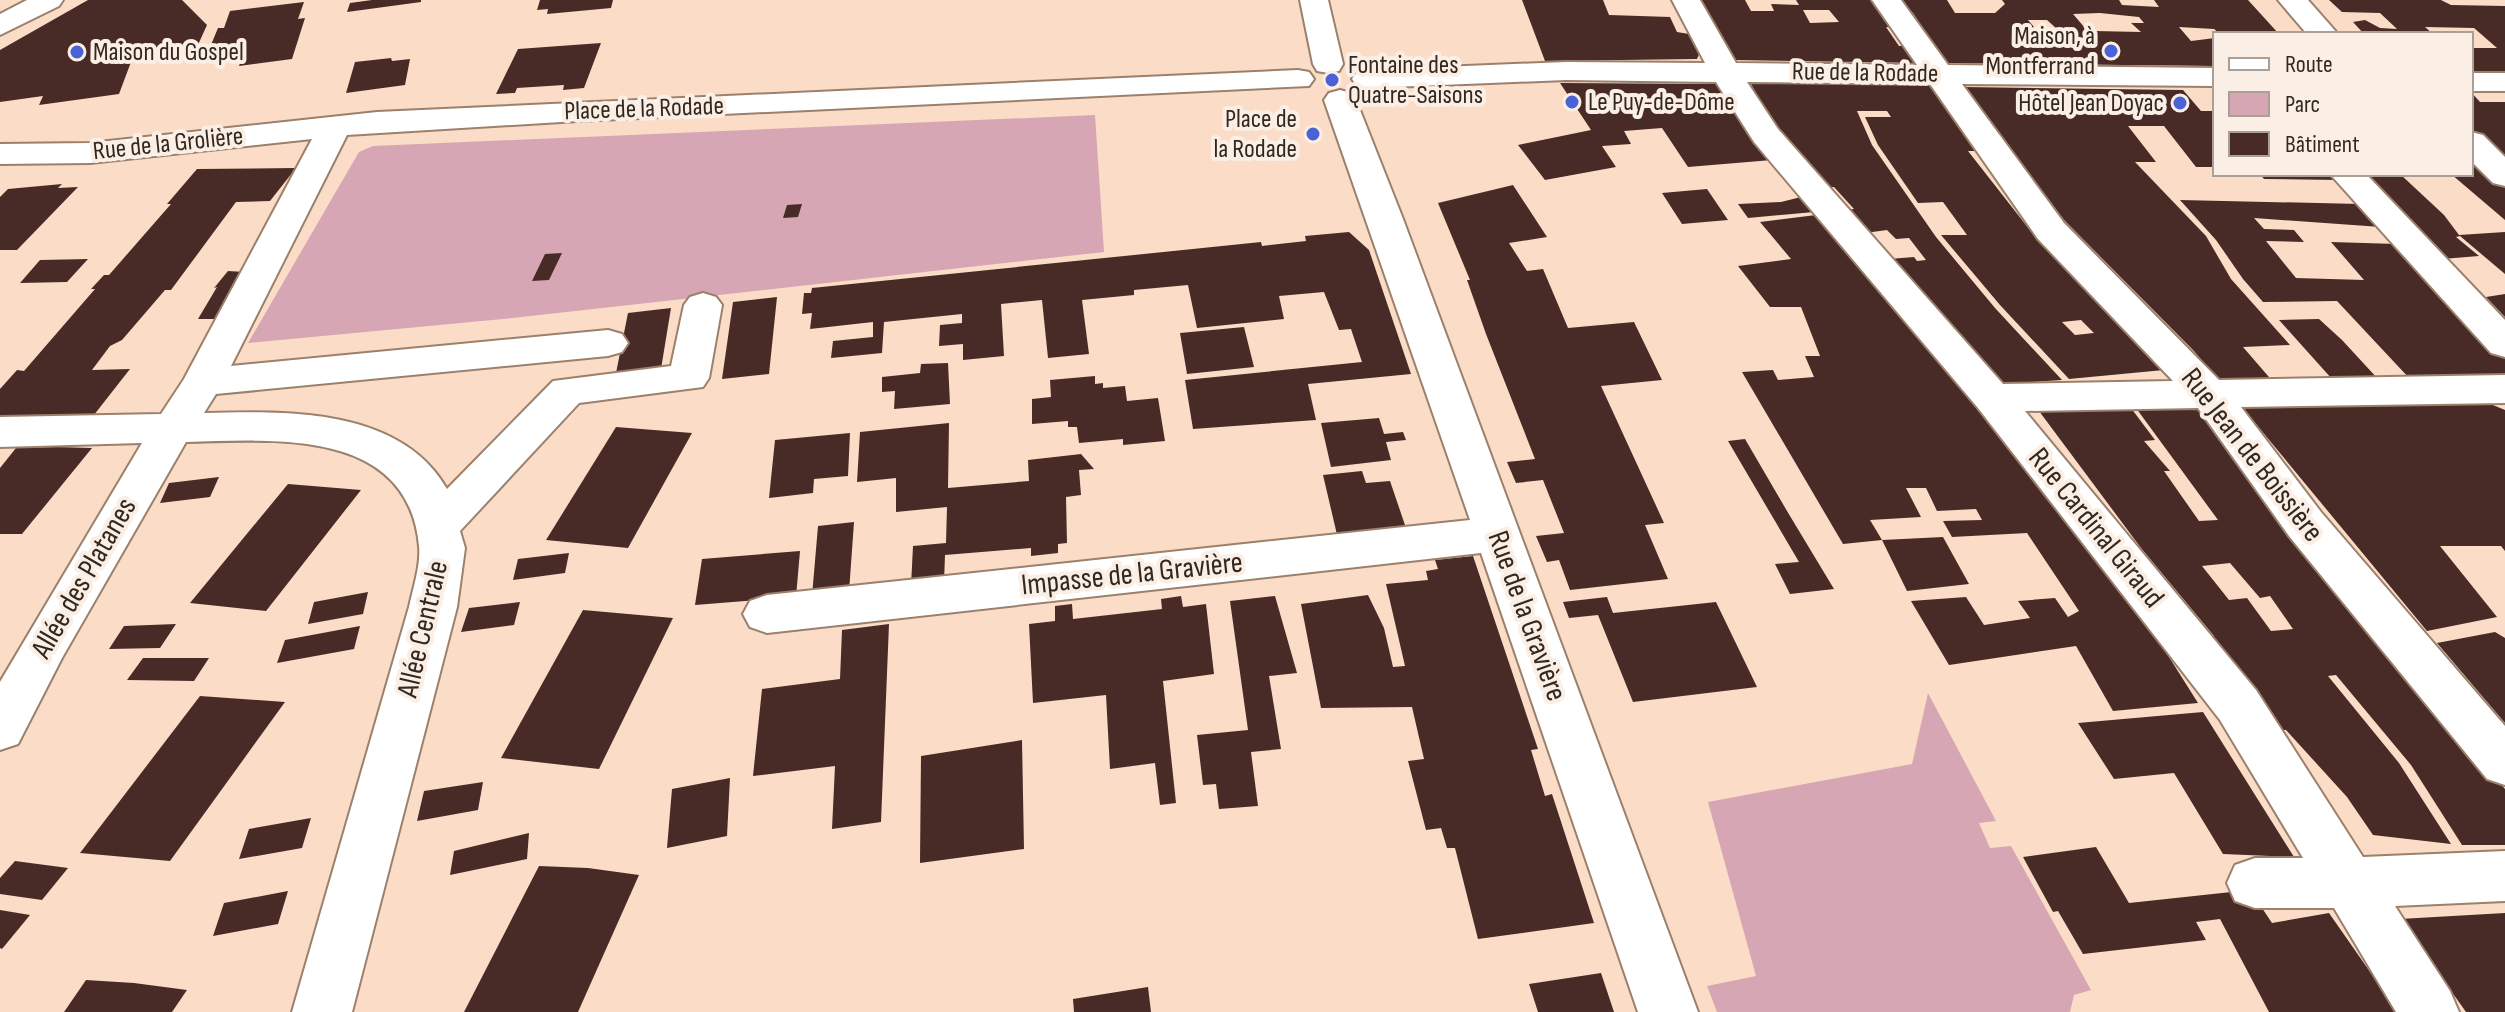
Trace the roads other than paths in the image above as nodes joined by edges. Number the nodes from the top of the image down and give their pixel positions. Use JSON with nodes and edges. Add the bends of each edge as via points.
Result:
{"nodes":[{"id":1,"x":49,"y":0,"type":"edge"},
{"id":2,"x":1314,"y":0,"type":"edge"},
{"id":3,"x":1686,"y":0,"type":"edge"},
{"id":4,"x":1886,"y":0,"type":"edge"},
{"id":5,"x":2292,"y":0,"type":"edge"},
{"id":6,"x":0,"y":26,"type":"edge"},
{"id":7,"x":2321,"y":32,"type":"edge"},
{"id":8,"x":1328,"y":64,"type":"junction"},
{"id":9,"x":1725,"y":72,"type":"junction"},
{"id":10,"x":1939,"y":74,"type":"junction"},
{"id":11,"x":2213,"y":77,"type":"edge"},
{"id":12,"x":1298,"y":79,"type":"junction"},
{"id":13,"x":1368,"y":79,"type":"junction"},
{"id":14,"x":2473,"y":82,"type":"edge"},
{"id":15,"x":2505,"y":82,"type":"edge"},
{"id":16,"x":1340,"y":100,"type":"junction"},
{"id":17,"x":335,"y":127,"type":"junction"},
{"id":18,"x":2473,"y":144,"type":"edge"},
{"id":19,"x":0,"y":154,"type":"edge"},
{"id":20,"x":2349,"y":176,"type":"edge"},
{"id":21,"x":2505,"y":176,"type":"edge"},
{"id":22,"x":703,"y":305,"type":"dead end"},
{"id":23,"x":608,"y":343,"type":"dead end"},
{"id":24,"x":2505,"y":344,"type":"edge"},
{"id":25,"x":203,"y":382,"type":"junction"},
{"id":26,"x":2505,"y":389,"type":"edge"},
{"id":27,"x":2209,"y":394,"type":"junction"},
{"id":28,"x":1992,"y":398,"type":"junction"},
{"id":29,"x":173,"y":430,"type":"junction"},
{"id":30,"x":0,"y":432,"type":"edge"},
{"id":31,"x":437,"y":527,"type":"junction"},
{"id":32,"x":1498,"y":534,"type":"junction"},
{"id":33,"x":767,"y":614,"type":"dead end"},
{"id":34,"x":0,"y":729,"type":"edge"},
{"id":35,"x":2505,"y":763,"type":"edge"},
{"id":36,"x":2505,"y":876,"type":"edge"},
{"id":37,"x":2255,"y":883,"type":"dead end"},
{"id":38,"x":2347,"y":883,"type":"junction"},
{"id":39,"x":322,"y":1012,"type":"edge"},
{"id":40,"x":1668,"y":1012,"type":"edge"},
{"id":41,"x":2429,"y":1012,"type":"edge"}],
"edges":[{"from":1,"to":6,"type":"street"},
{"from":2,"to":8,"type":"street"},
{"from":3,"to":9,"type":"street","name":"Rue Cardinal Giraud"},
{"from":4,"to":10,"type":"street","name":"Rue Jean de Boissière"},
{"from":5,"to":7,"type":"street"},
{"from":8,"to":12,"type":"street","name":"Place de la Rodade","via":[[1308,69]]},
{"from":8,"to":13,"type":"street","via":[[1361,70]]},
{"from":9,"to":10,"type":"street","name":"Rue de la Rodade"},
{"from":9,"to":13,"type":"street","name":"Rue de la Rodade","via":[[1515,72]]},
{"from":9,"to":28,"type":"street","name":"Rue Cardinal Giraud","via":[[1766,135],[1822,204]]},
{"from":10,"to":11,"type":"street","name":"Rue de la Rodade"},
{"from":10,"to":27,"type":"street","name":"Rue Jean de Boissière","via":[[2051,231]]},
{"from":12,"to":16,"type":"street","via":[[1299,88],[1309,95]]},
{"from":12,"to":17,"type":"street","name":"Place de la Rodade"},
{"from":13,"to":16,"type":"street","via":[[1357,97]]},
{"from":14,"to":15,"type":"street"},
{"from":16,"to":32,"type":"street","name":"Rue de la Gravière"},
{"from":17,"to":19,"type":"street","name":"Rue de la Grolière","via":[[90,153]]},
{"from":17,"to":25,"type":"street"},
{"from":18,"to":21,"type":"street"},
{"from":20,"to":24,"type":"street"},
{"from":22,"to":31,"type":"street","via":[[689,378],[567,391]]},
{"from":23,"to":25,"type":"street"},
{"from":25,"to":29,"type":"street"},
{"from":26,"to":27,"type":"street"},
{"from":27,"to":28,"type":"street"},
{"from":27,"to":35,"type":"street","name":"Rue Jean de Boissière","via":[[2305,524]]},
{"from":28,"to":38,"type":"street","name":"Rue Cardinal Giraud","via":[[2238,705]]},
{"from":29,"to":30,"type":"street","name":"Allée Centrale"},
{"from":29,"to":31,"type":"street","name":"Allée Centrale","via":[[269,426],[339,433],[396,458],[428,494]]},
{"from":29,"to":34,"type":"street","name":"Allée des Platanes"},
{"from":31,"to":39,"type":"street","name":"Allée Centrale","via":[[442,548],[433,607]]},
{"from":32,"to":33,"type":"street","name":"Impasse de la Gravière"},
{"from":32,"to":40,"type":"street","name":"Rue de la Gravière"},
{"from":36,"to":38,"type":"street"},
{"from":37,"to":38,"type":"street"},
{"from":38,"to":41,"type":"street","name":"Rue Cardinal Giraud"}]}
